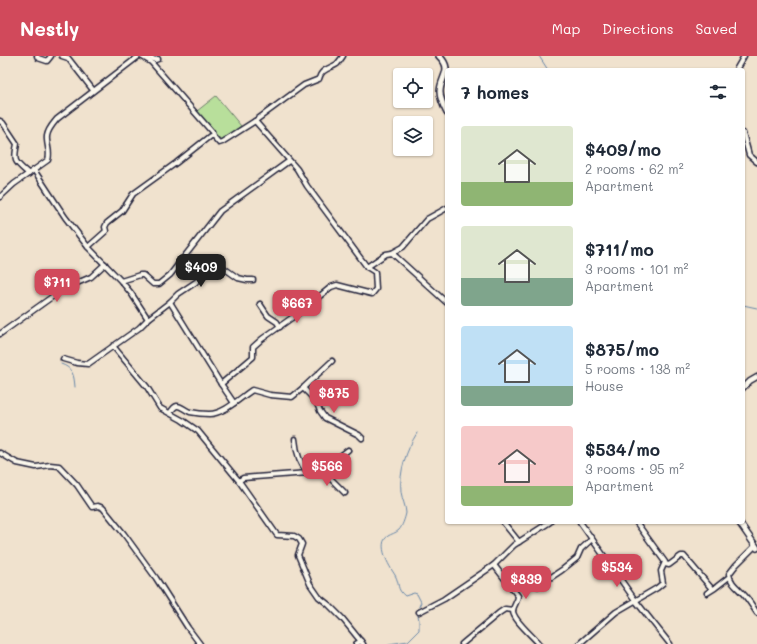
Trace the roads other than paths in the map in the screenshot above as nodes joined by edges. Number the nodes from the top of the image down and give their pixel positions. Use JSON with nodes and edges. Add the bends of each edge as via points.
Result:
{"nodes":[{"id":1,"x":36,"y":56,"type":"edge"},
{"id":2,"x":51,"y":56,"type":"edge"},
{"id":3,"x":62,"y":56,"type":"edge"},
{"id":4,"x":140,"y":56,"type":"edge"},
{"id":5,"x":148,"y":56,"type":"edge"},
{"id":6,"x":343,"y":56,"type":"edge"},
{"id":7,"x":439,"y":56,"type":"edge"},
{"id":8,"x":744,"y":56,"type":"edge"},
{"id":9,"x":158,"y":59,"type":"dead end"},
{"id":10,"x":446,"y":68,"type":"edge"},
{"id":11,"x":737,"y":68,"type":"edge"},
{"id":12,"x":445,"y":73,"type":"edge"},
{"id":13,"x":93,"y":90,"type":"junction"},
{"id":14,"x":445,"y":108,"type":"edge"},
{"id":15,"x":0,"y":121,"type":"edge"},
{"id":16,"x":255,"y":121,"type":"junction"},
{"id":17,"x":213,"y":136,"type":"junction"},
{"id":18,"x":745,"y":140,"type":"edge"},
{"id":19,"x":289,"y":161,"type":"junction"},
{"id":20,"x":757,"y":162,"type":"edge"},
{"id":21,"x":34,"y":170,"type":"junction"},
{"id":22,"x":29,"y":174,"type":"junction"},
{"id":23,"x":0,"y":197,"type":"edge"},
{"id":24,"x":445,"y":209,"type":"edge"},
{"id":25,"x":88,"y":247,"type":"junction"},
{"id":26,"x":392,"y":253,"type":"junction"},
{"id":27,"x":105,"y":264,"type":"junction"},
{"id":28,"x":367,"y":266,"type":"junction"},
{"id":29,"x":253,"y":280,"type":"dead end"},
{"id":30,"x":121,"y":281,"type":"junction"},
{"id":31,"x":445,"y":301,"type":"edge"},
{"id":32,"x":170,"y":302,"type":"junction"},
{"id":33,"x":260,"y":304,"type":"dead end"},
{"id":34,"x":148,"y":318,"type":"junction"},
{"id":35,"x":280,"y":327,"type":"junction"},
{"id":36,"x":0,"y":334,"type":"edge"},
{"id":37,"x":113,"y":346,"type":"junction"},
{"id":38,"x":63,"y":359,"type":"dead end"},
{"id":39,"x":332,"y":361,"type":"dead end"},
{"id":40,"x":757,"y":377,"type":"edge"},
{"id":41,"x":221,"y":384,"type":"junction"},
{"id":42,"x":745,"y":386,"type":"edge"},
{"id":43,"x":303,"y":388,"type":"junction"},
{"id":44,"x":234,"y":403,"type":"junction"},
{"id":45,"x":170,"y":413,"type":"junction"},
{"id":46,"x":362,"y":438,"type":"dead end"},
{"id":47,"x":295,"y":439,"type":"dead end"},
{"id":48,"x":348,"y":450,"type":"dead end"},
{"id":49,"x":0,"y":453,"type":"edge"},
{"id":50,"x":321,"y":469,"type":"junction"},
{"id":51,"x":308,"y":473,"type":"junction"},
{"id":52,"x":238,"y":481,"type":"junction"},
{"id":53,"x":345,"y":494,"type":"dead end"},
{"id":54,"x":505,"y":524,"type":"edge"},
{"id":55,"x":547,"y":524,"type":"edge"},
{"id":56,"x":581,"y":524,"type":"edge"},
{"id":57,"x":637,"y":524,"type":"edge"},
{"id":58,"x":740,"y":524,"type":"edge"},
{"id":59,"x":592,"y":539,"type":"junction"},
{"id":60,"x":519,"y":542,"type":"junction"},
{"id":61,"x":756,"y":547,"type":"edge"},
{"id":62,"x":665,"y":564,"type":"junction"},
{"id":63,"x":494,"y":565,"type":"junction"},
{"id":64,"x":729,"y":577,"type":"junction"},
{"id":65,"x":538,"y":586,"type":"dead end"},
{"id":66,"x":712,"y":590,"type":"junction"},
{"id":67,"x":707,"y":593,"type":"dead end"},
{"id":68,"x":635,"y":600,"type":"junction"},
{"id":69,"x":513,"y":610,"type":"junction"},
{"id":70,"x":419,"y":612,"type":"dead end"},
{"id":71,"x":757,"y":613,"type":"edge"},
{"id":72,"x":362,"y":642,"type":"edge"},
{"id":73,"x":200,"y":644,"type":"edge"},
{"id":74,"x":356,"y":644,"type":"edge"},
{"id":75,"x":462,"y":644,"type":"edge"},
{"id":76,"x":539,"y":644,"type":"edge"},
{"id":77,"x":579,"y":644,"type":"edge"},
{"id":78,"x":670,"y":644,"type":"edge"}],
"edges":[{"from":1,"to":2,"type":"street","via":[[47,61]]},
{"from":3,"to":13,"type":"street","via":[[68,58]]},
{"from":4,"to":13,"type":"street"},
{"from":4,"to":17,"type":"street","via":[[151,62],[166,78]]},
{"from":5,"to":9,"type":"street"},
{"from":6,"to":16,"type":"street","via":[[338,64],[320,73],[319,79],[304,85]]},
{"from":7,"to":10,"type":"street"},
{"from":8,"to":11,"type":"street"},
{"from":12,"to":14,"type":"street","via":[[440,91]]},
{"from":13,"to":21,"type":"street","via":[[51,126],[47,136],[48,160]]},
{"from":15,"to":22,"type":"street","via":[[17,144],[14,157],[18,165]]},
{"from":16,"to":17,"type":"street","via":[[222,142],[219,143]]},
{"from":16,"to":19,"type":"street"},
{"from":17,"to":25,"type":"street","via":[[133,194],[122,212],[105,227],[106,231]]},
{"from":18,"to":20,"type":"street","via":[[749,155]]},
{"from":19,"to":28,"type":"street"},
{"from":19,"to":30,"type":"street","via":[[220,211],[170,274],[159,284],[153,284],[140,275]]},
{"from":21,"to":22,"type":"street"},
{"from":21,"to":25,"type":"street"},
{"from":22,"to":23,"type":"street"},
{"from":24,"to":26,"type":"street","via":[[427,219],[403,247]]},
{"from":25,"to":27,"type":"street"},
{"from":26,"to":28,"type":"street"},
{"from":26,"to":31,"type":"street"},
{"from":27,"to":30,"type":"street"},
{"from":27,"to":36,"type":"street","via":[[91,277],[63,289]]},
{"from":28,"to":35,"type":"street","via":[[375,272],[376,289],[372,294],[337,285],[331,287]]},
{"from":29,"to":32,"type":"street","via":[[238,278],[221,266],[216,266],[204,272],[196,282]]},
{"from":30,"to":34,"type":"street"},
{"from":32,"to":34,"type":"street"},
{"from":32,"to":41,"type":"street"},
{"from":33,"to":35,"type":"street"},
{"from":34,"to":37,"type":"street","via":[[139,328]]},
{"from":35,"to":41,"type":"street","via":[[253,347],[253,356]]},
{"from":37,"to":38,"type":"street","via":[[88,364]]},
{"from":37,"to":45,"type":"street","via":[[147,387],[160,408]]},
{"from":39,"to":43,"type":"street"},
{"from":40,"to":42,"type":"street"},
{"from":41,"to":44,"type":"street"},
{"from":43,"to":44,"type":"street","via":[[292,397],[252,390]]},
{"from":43,"to":46,"type":"street","via":[[316,401],[325,418],[359,434]]},
{"from":44,"to":45,"type":"street","via":[[230,408],[210,414],[190,412],[180,406]]},
{"from":45,"to":52,"type":"street","via":[[198,431]]},
{"from":47,"to":51,"type":"street","via":[[296,449]]},
{"from":48,"to":50,"type":"street"},
{"from":49,"to":73,"type":"street","via":[[17,463],[36,467],[59,466],[77,485],[92,507],[103,508],[156,578]]},
{"from":50,"to":51,"type":"street"},
{"from":50,"to":53,"type":"street"},
{"from":51,"to":52,"type":"street","via":[[243,478]]},
{"from":52,"to":72,"type":"street","via":[[277,535],[300,539],[302,544],[298,555],[310,584]]},
{"from":54,"to":60,"type":"street"},
{"from":55,"to":60,"type":"street"},
{"from":56,"to":59,"type":"street"},
{"from":57,"to":62,"type":"street","via":[[661,554]]},
{"from":58,"to":61,"type":"street"},
{"from":59,"to":65,"type":"street","via":[[581,549],[577,558]]},
{"from":59,"to":68,"type":"street"},
{"from":60,"to":63,"type":"street"},
{"from":61,"to":64,"type":"street","via":[[736,565]]},
{"from":62,"to":66,"type":"street","via":[[669,565],[680,556],[684,556]]},
{"from":62,"to":68,"type":"street","via":[[661,571],[663,583]]},
{"from":63,"to":69,"type":"street","via":[[518,596]]},
{"from":63,"to":70,"type":"street","via":[[444,599]]},
{"from":64,"to":66,"type":"street"},
{"from":64,"to":71,"type":"street"},
{"from":66,"to":67,"type":"street"},
{"from":68,"to":77,"type":"street","via":[[616,612]]},
{"from":68,"to":78,"type":"street"},
{"from":69,"to":75,"type":"street","via":[[499,613]]},
{"from":69,"to":76,"type":"street","via":[[513,614]]},
{"from":72,"to":74,"type":"street"}]}
